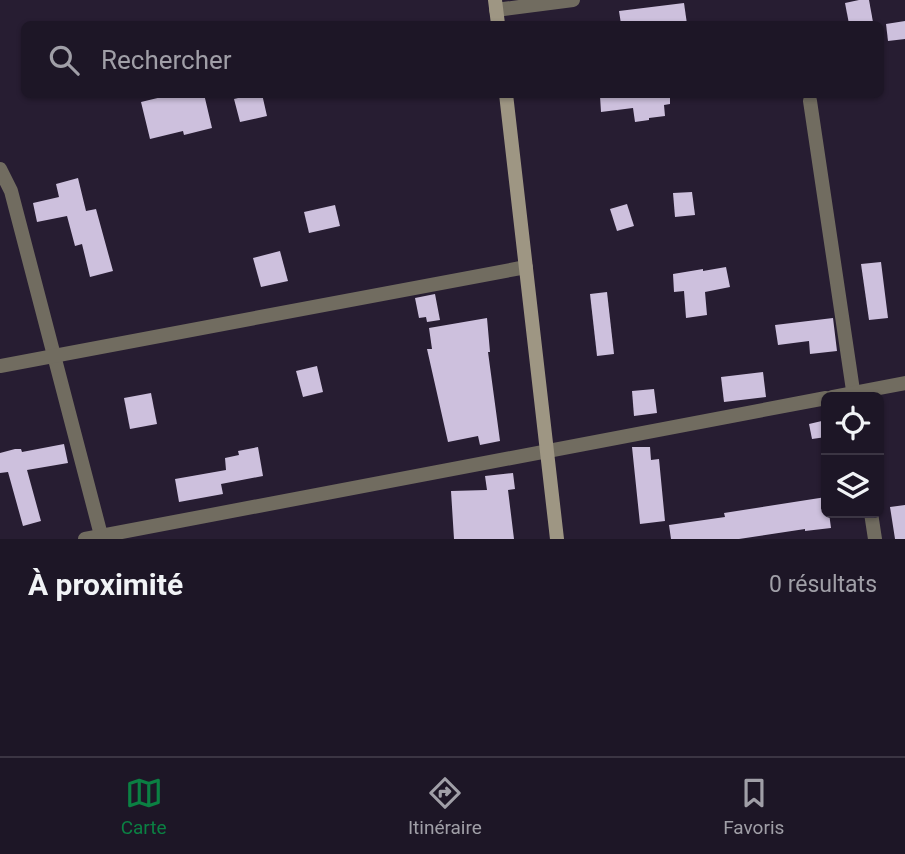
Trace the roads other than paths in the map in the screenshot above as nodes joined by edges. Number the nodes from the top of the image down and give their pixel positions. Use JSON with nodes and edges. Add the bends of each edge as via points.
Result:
{"nodes":[{"id":1,"x":573,"y":0,"type":"edge"},
{"id":2,"x":496,"y":12,"type":"edge"},
{"id":3,"x":506,"y":98,"type":"edge"},
{"id":4,"x":810,"y":101,"type":"dead end"},
{"id":5,"x":0,"y":169,"type":"edge"},
{"id":6,"x":526,"y":267,"type":"junction"},
{"id":7,"x":54,"y":356,"type":"junction"},
{"id":8,"x":0,"y":366,"type":"edge"},
{"id":9,"x":905,"y":383,"type":"edge"},
{"id":10,"x":854,"y":392,"type":"edge"},
{"id":11,"x":867,"y":392,"type":"edge"},
{"id":12,"x":821,"y":399,"type":"edge"},
{"id":13,"x":547,"y":452,"type":"junction"},
{"id":14,"x":872,"y":518,"type":"edge"},
{"id":15,"x":102,"y":538,"type":"edge"},
{"id":16,"x":85,"y":539,"type":"edge"},
{"id":17,"x":557,"y":539,"type":"edge"},
{"id":18,"x":875,"y":539,"type":"edge"}],
"edges":[{"from":1,"to":2,"type":"street"},
{"from":3,"to":6,"type":"main road"},
{"from":4,"to":10,"type":"street"},
{"from":5,"to":7,"type":"street","via":[[11,191]]},
{"from":6,"to":7,"type":"street"},
{"from":6,"to":13,"type":"main road"},
{"from":7,"to":8,"type":"street"},
{"from":7,"to":15,"type":"street"},
{"from":9,"to":11,"type":"street"},
{"from":12,"to":13,"type":"street"},
{"from":13,"to":15,"type":"street"},
{"from":13,"to":17,"type":"main road"},
{"from":14,"to":18,"type":"street"},
{"from":15,"to":16,"type":"street"}]}
